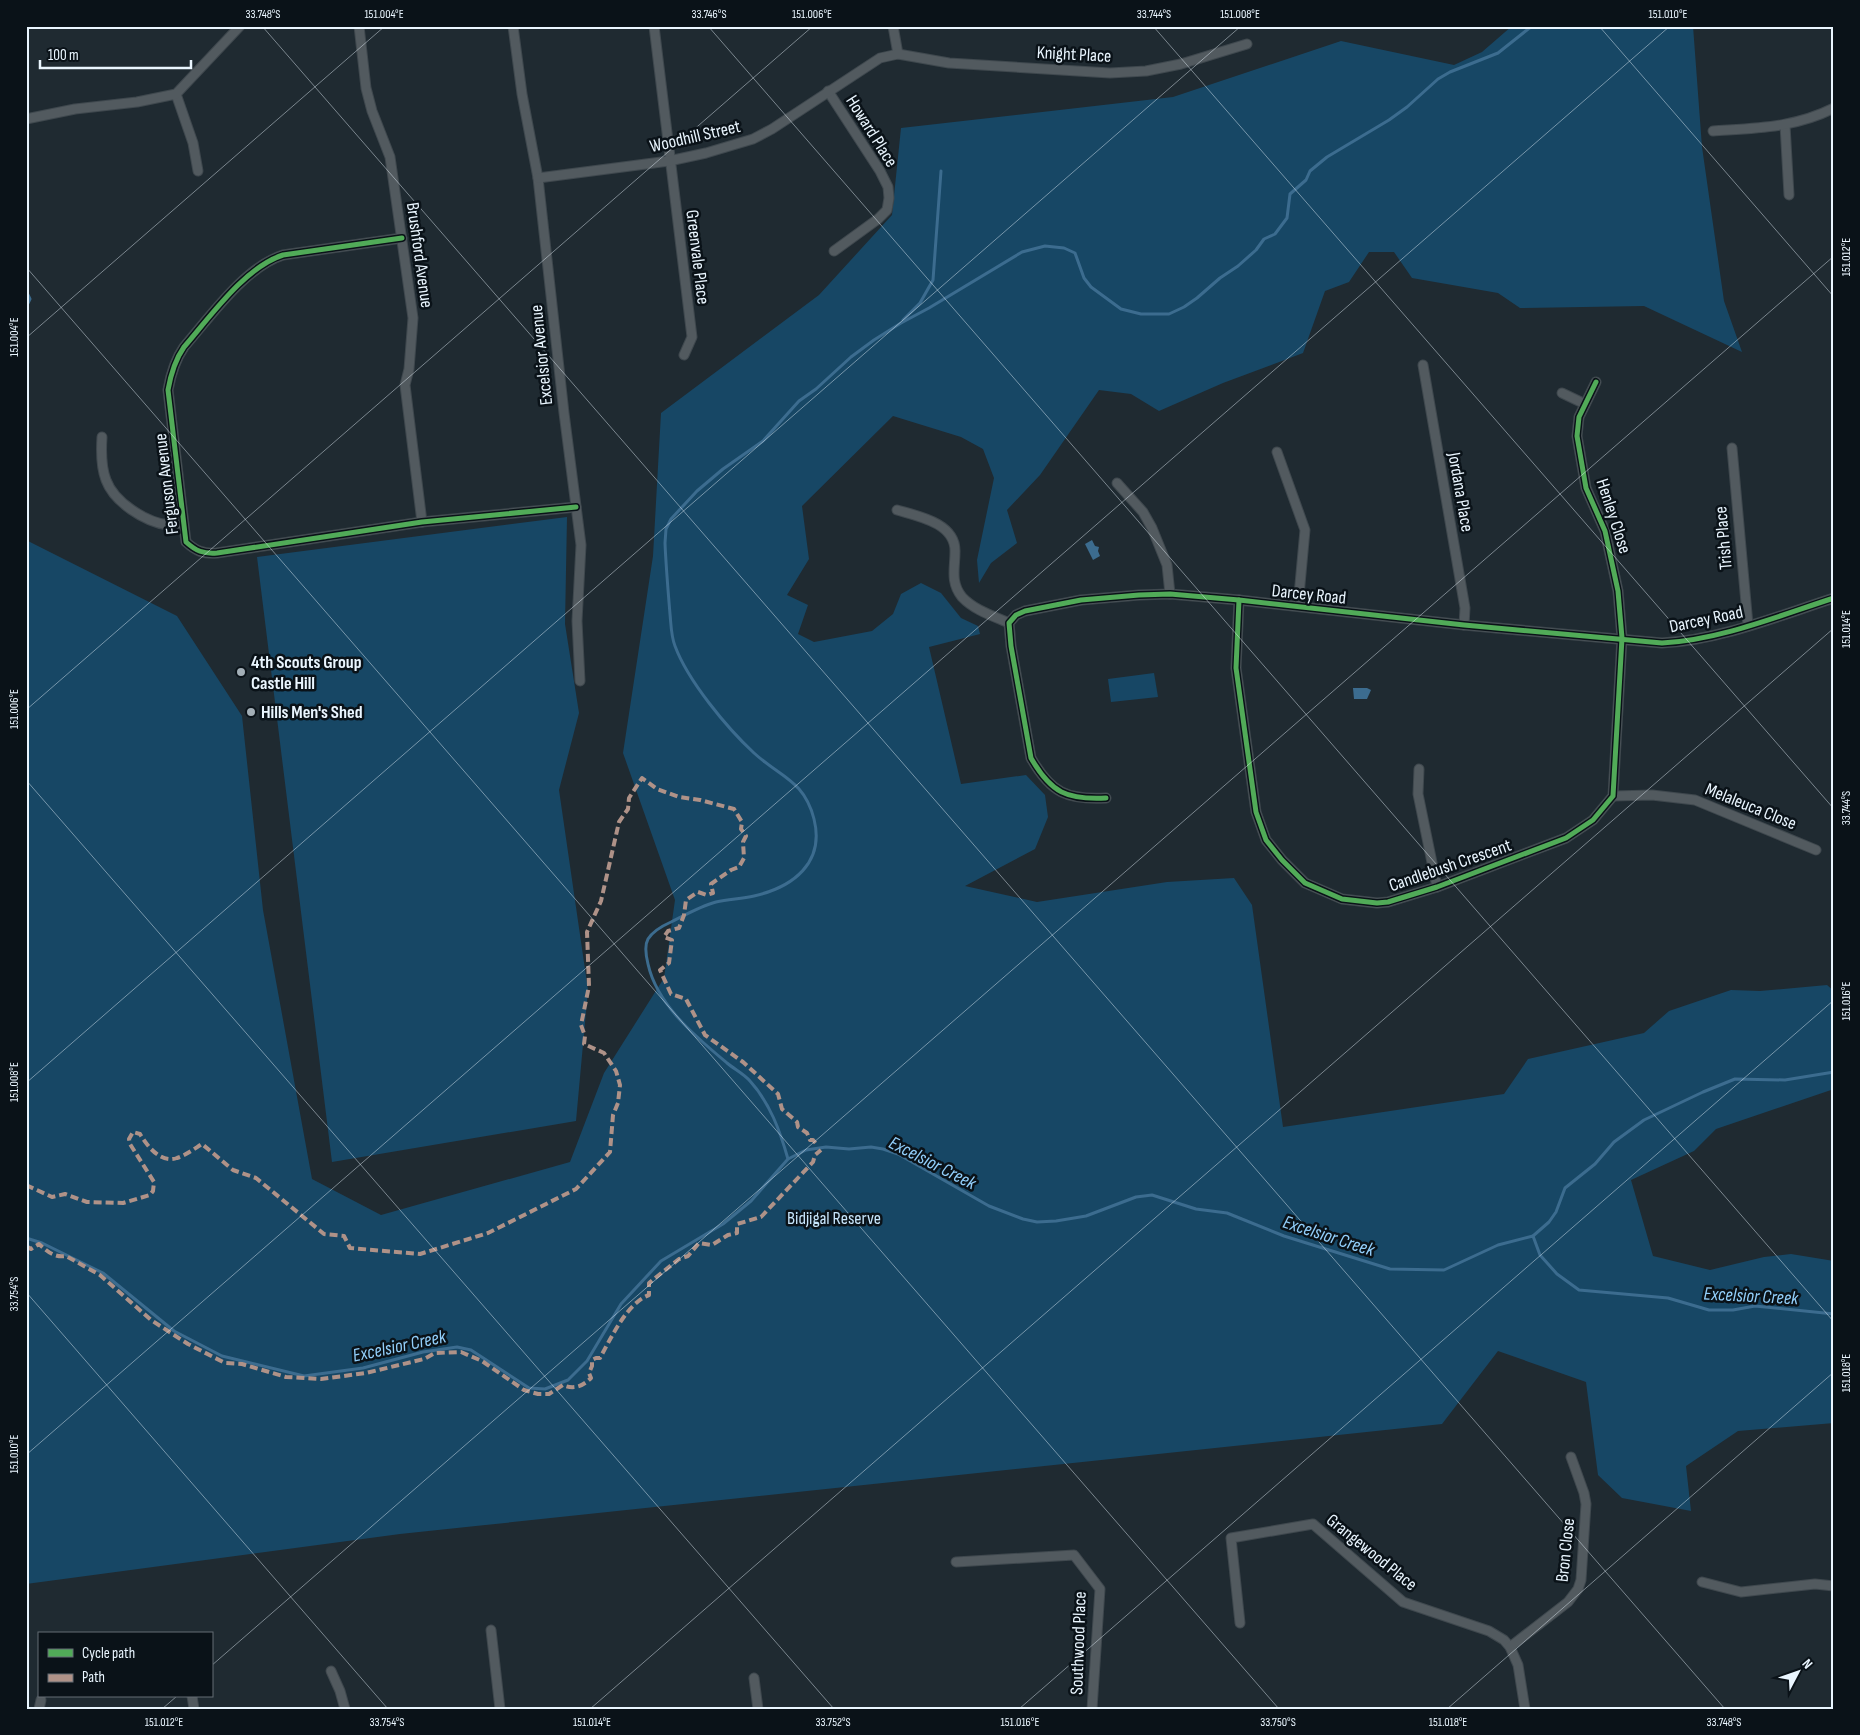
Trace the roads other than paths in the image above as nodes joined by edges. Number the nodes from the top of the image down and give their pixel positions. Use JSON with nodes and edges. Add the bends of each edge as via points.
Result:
{"nodes":[{"id":1,"x":240,"y":26,"type":"edge"},
{"id":2,"x":359,"y":26,"type":"edge"},
{"id":3,"x":513,"y":26,"type":"edge"},
{"id":4,"x":654,"y":26,"type":"edge"},
{"id":5,"x":893,"y":26,"type":"edge"},
{"id":6,"x":1247,"y":44,"type":"dead end"},
{"id":7,"x":898,"y":54,"type":"junction"},
{"id":8,"x":828,"y":91,"type":"junction"},
{"id":9,"x":176,"y":94,"type":"junction"},
{"id":10,"x":1834,"y":108,"type":"edge"},
{"id":11,"x":26,"y":119,"type":"edge"},
{"id":12,"x":1786,"y":125,"type":"junction"},
{"id":13,"x":1713,"y":131,"type":"dead end"},
{"id":14,"x":669,"y":161,"type":"junction"},
{"id":15,"x":198,"y":170,"type":"dead end"},
{"id":16,"x":538,"y":178,"type":"junction"},
{"id":17,"x":1789,"y":195,"type":"dead end"},
{"id":18,"x":402,"y":238,"type":"junction"},
{"id":19,"x":834,"y":251,"type":"dead end"},
{"id":20,"x":684,"y":355,"type":"dead end"},
{"id":21,"x":1423,"y":365,"type":"dead end"},
{"id":22,"x":1596,"y":382,"type":"dead end"},
{"id":23,"x":1562,"y":393,"type":"dead end"},
{"id":24,"x":1585,"y":404,"type":"junction"},
{"id":25,"x":102,"y":437,"type":"dead end"},
{"id":26,"x":1732,"y":448,"type":"dead end"},
{"id":27,"x":1277,"y":452,"type":"dead end"},
{"id":28,"x":1117,"y":483,"type":"dead end"},
{"id":29,"x":576,"y":507,"type":"junction"},
{"id":30,"x":897,"y":510,"type":"dead end"},
{"id":31,"x":422,"y":522,"type":"junction"},
{"id":32,"x":184,"y":523,"type":"junction"},
{"id":33,"x":1170,"y":594,"type":"junction"},
{"id":34,"x":1834,"y":598,"type":"edge"},
{"id":35,"x":1239,"y":600,"type":"junction"},
{"id":36,"x":1298,"y":606,"type":"junction"},
{"id":37,"x":1009,"y":623,"type":"junction"},
{"id":38,"x":1464,"y":625,"type":"junction"},
{"id":39,"x":1748,"y":625,"type":"junction"},
{"id":40,"x":1622,"y":638,"type":"junction"},
{"id":41,"x":580,"y":681,"type":"dead end"},
{"id":42,"x":1419,"y":769,"type":"dead end"},
{"id":43,"x":1613,"y":796,"type":"junction"},
{"id":44,"x":1106,"y":798,"type":"dead end"},
{"id":45,"x":1816,"y":850,"type":"dead end"},
{"id":46,"x":1437,"y":888,"type":"junction"},
{"id":47,"x":1572,"y":1457,"type":"dead end"},
{"id":48,"x":956,"y":1562,"type":"dead end"},
{"id":49,"x":1702,"y":1582,"type":"dead end"},
{"id":50,"x":1834,"y":1586,"type":"edge"},
{"id":51,"x":1240,"y":1623,"type":"dead end"},
{"id":52,"x":491,"y":1630,"type":"dead end"},
{"id":53,"x":1510,"y":1647,"type":"junction"},
{"id":54,"x":331,"y":1671,"type":"dead end"},
{"id":55,"x":754,"y":1678,"type":"dead end"},
{"id":56,"x":345,"y":1709,"type":"edge"},
{"id":57,"x":500,"y":1709,"type":"edge"},
{"id":58,"x":758,"y":1709,"type":"edge"},
{"id":59,"x":1092,"y":1709,"type":"edge"},
{"id":60,"x":1525,"y":1709,"type":"edge"}],
"edges":[{"from":1,"to":9,"type":"street"},
{"from":2,"to":18,"type":"street","name":"Brushford Avenue","via":[[366,88],[390,157]]},
{"from":3,"to":16,"type":"street","name":"Excelsior Avenue"},
{"from":4,"to":14,"type":"street","name":"Greenvale Place"},
{"from":5,"to":7,"type":"street"},
{"from":6,"to":7,"type":"street","name":"Knight Place","via":[[1181,64],[1146,71],[1110,73],[949,63]]},
{"from":7,"to":8,"type":"street","name":"Woodhill Street","via":[[880,58]]},
{"from":8,"to":14,"type":"street","name":"Woodhill Street","via":[[753,140]]},
{"from":8,"to":19,"type":"street","name":"Howard Place","via":[[880,171],[888,186],[889,198],[887,210],[878,219]]},
{"from":9,"to":11,"type":"street"},
{"from":9,"to":15,"type":"street","via":[[193,143]]},
{"from":10,"to":12,"type":"street"},
{"from":12,"to":13,"type":"street"},
{"from":12,"to":17,"type":"street"},
{"from":14,"to":16,"type":"street","name":"Woodhill Street"},
{"from":14,"to":20,"type":"street","name":"Greenvale Place","via":[[692,337]]},
{"from":16,"to":29,"type":"street","name":"Excelsior Avenue"},
{"from":18,"to":31,"type":"street","name":"Brushford Avenue","via":[[412,318],[405,385]]},
{"from":18,"to":32,"type":"street","name":"Ferguson Avenue","via":[[273,258],[252,271],[184,347],[171,373],[168,390]]},
{"from":21,"to":38,"type":"street","name":"Jordana Place","via":[[1465,608]]},
{"from":22,"to":24,"type":"street","name":"Henley Close"},
{"from":23,"to":24,"type":"street"},
{"from":24,"to":40,"type":"street","name":"Henley Close","via":[[1578,424],[1578,446],[1586,488],[1605,531],[1618,591]]},
{"from":25,"to":32,"type":"street","via":[[103,469],[111,491],[134,511],[152,520],[168,525]]},
{"from":26,"to":39,"type":"street","name":"Trish Place"},
{"from":27,"to":36,"type":"street","via":[[1305,530]]},
{"from":28,"to":33,"type":"street","via":[[1144,512],[1152,528],[1167,565]]},
{"from":29,"to":31,"type":"street","name":"Ferguson Avenue"},
{"from":29,"to":41,"type":"street","name":"Excelsior Avenue","via":[[581,545],[577,621]]},
{"from":30,"to":37,"type":"street","via":[[925,518],[951,537],[956,550],[954,581],[962,596],[974,607]]},
{"from":31,"to":32,"type":"street","name":"Ferguson Avenue","via":[[205,554],[186,542]]},
{"from":33,"to":35,"type":"street","name":"Darcey Road"},
{"from":33,"to":37,"type":"street","name":"Darcey Road","via":[[1081,600],[1025,611]]},
{"from":34,"to":39,"type":"street","name":"Darcey Road"},
{"from":35,"to":36,"type":"street","name":"Darcey Road"},
{"from":35,"to":46,"type":"street","name":"Candlebush Crescent","via":[[1236,668],[1256,812],[1266,840],[1305,883],[1342,899],[1388,902]]},
{"from":36,"to":38,"type":"street","name":"Darcey Road"},
{"from":37,"to":44,"type":"street","via":[[1031,758],[1040,773],[1062,793],[1086,799]]},
{"from":38,"to":40,"type":"street","name":"Darcey Road"},
{"from":39,"to":40,"type":"street","name":"Darcey Road","via":[[1687,642],[1662,643]]},
{"from":40,"to":43,"type":"street"},
{"from":42,"to":46,"type":"street","via":[[1418,794]]},
{"from":43,"to":45,"type":"street","name":"Melaleuca Close","via":[[1652,795],[1695,800]]},
{"from":43,"to":46,"type":"street","name":"Candlebush Crescent","via":[[1592,820],[1566,838]]},
{"from":47,"to":53,"type":"street","name":"Bron Close","via":[[1586,1504],[1581,1580],[1568,1602]]},
{"from":48,"to":59,"type":"street","name":"Southwood Place","via":[[1074,1555],[1100,1589]]},
{"from":49,"to":50,"type":"street","via":[[1741,1592],[1815,1584]]},
{"from":51,"to":53,"type":"street","name":"Grangewood Place","via":[[1231,1538],[1313,1524],[1403,1602],[1489,1631]]},
{"from":52,"to":57,"type":"street"},
{"from":53,"to":60,"type":"street","via":[[1518,1665]]},
{"from":54,"to":56,"type":"street"},
{"from":55,"to":58,"type":"street"}]}
